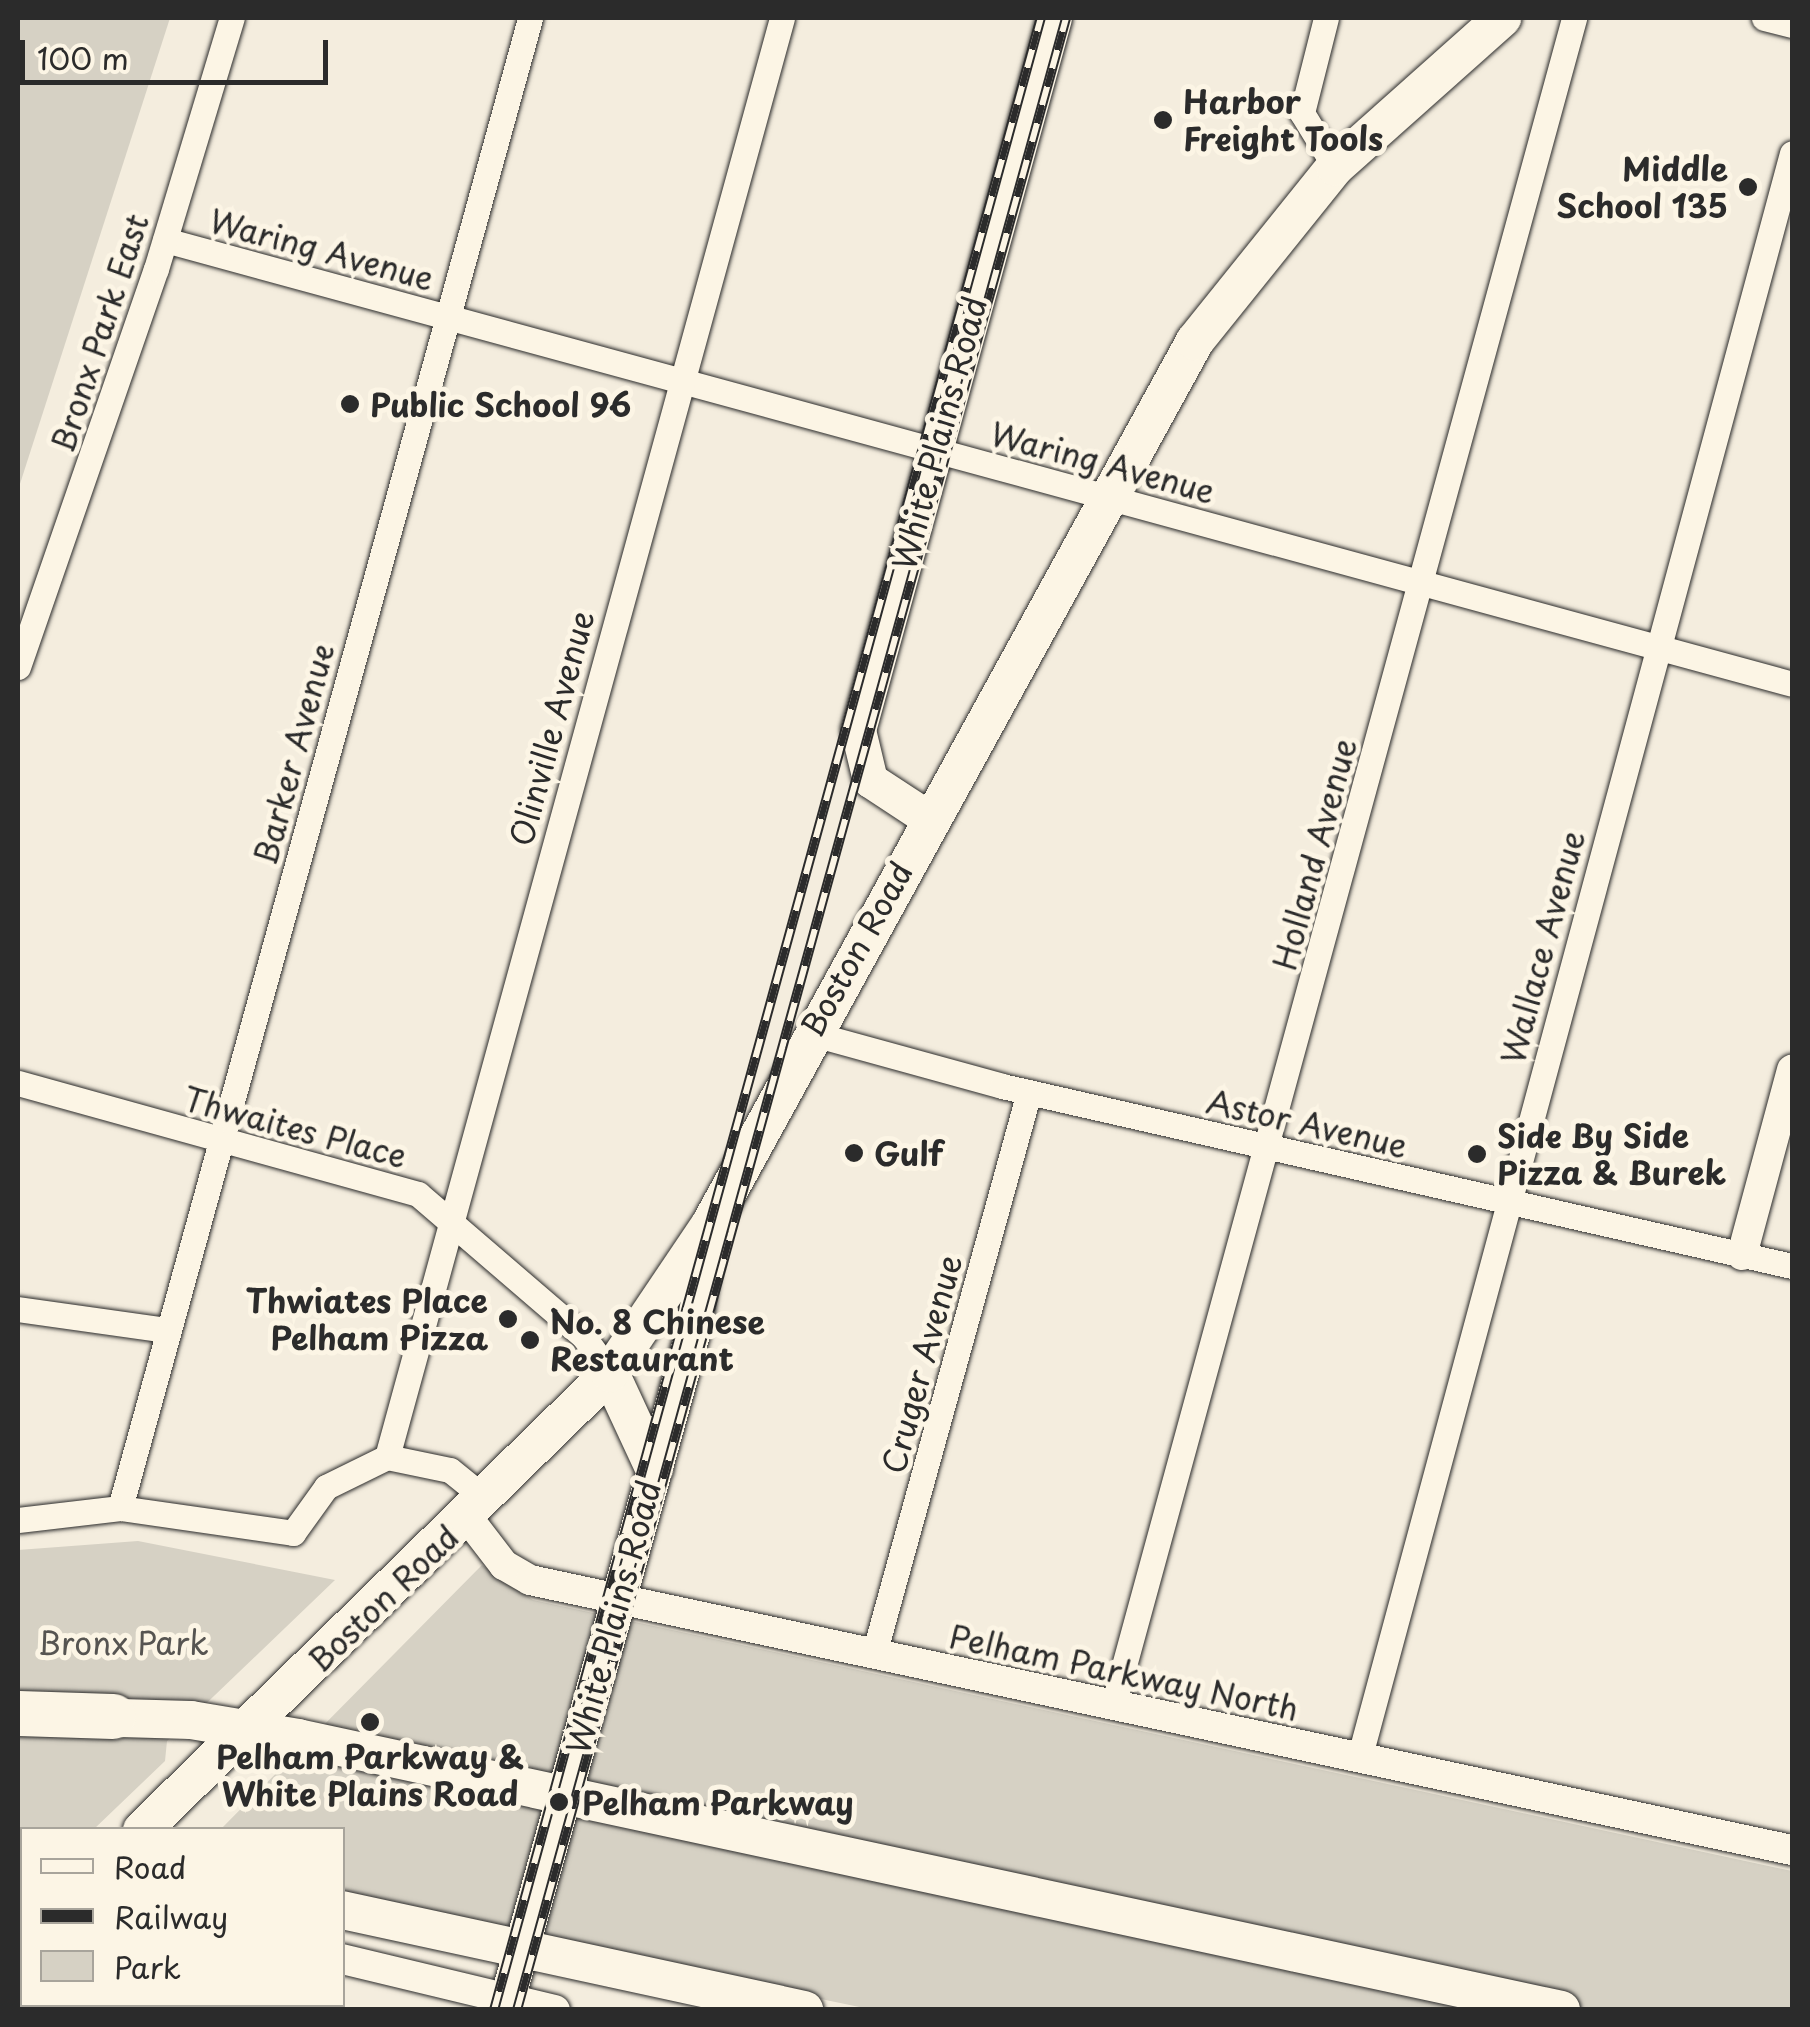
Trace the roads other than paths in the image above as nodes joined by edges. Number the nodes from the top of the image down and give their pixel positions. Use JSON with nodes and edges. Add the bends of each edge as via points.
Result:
{"nodes":[{"id":1,"x":232,"y":18,"type":"edge"},
{"id":2,"x":530,"y":18,"type":"edge"},
{"id":3,"x":782,"y":18,"type":"edge"},
{"id":4,"x":1054,"y":18,"type":"edge"},
{"id":5,"x":1326,"y":18,"type":"edge"},
{"id":6,"x":1502,"y":18,"type":"edge"},
{"id":7,"x":1574,"y":18,"type":"edge"},
{"id":8,"x":1764,"y":18,"type":"edge"},
{"id":9,"x":1792,"y":25,"type":"edge"},
{"id":10,"x":1792,"y":153,"type":"edge"},
{"id":11,"x":1335,"y":167,"type":"junction"},
{"id":12,"x":165,"y":240,"type":"junction"},
{"id":13,"x":447,"y":316,"type":"junction"},
{"id":14,"x":682,"y":380,"type":"junction"},
{"id":15,"x":934,"y":450,"type":"junction"},
{"id":16,"x":1104,"y":495,"type":"junction"},
{"id":17,"x":1422,"y":582,"type":"junction"},
{"id":18,"x":1656,"y":646,"type":"junction"},
{"id":19,"x":18,"y":667,"type":"edge"},
{"id":20,"x":1792,"y":684,"type":"edge"},
{"id":21,"x":928,"y":818,"type":"junction"},
{"id":22,"x":810,"y":1033,"type":"junction"},
{"id":23,"x":1792,"y":1070,"type":"edge"},
{"id":24,"x":18,"y":1083,"type":"edge"},
{"id":25,"x":1030,"y":1092,"type":"junction"},
{"id":26,"x":220,"y":1141,"type":"junction"},
{"id":27,"x":1267,"y":1148,"type":"junction"},
{"id":28,"x":1508,"y":1202,"type":"junction"},
{"id":29,"x":450,"y":1217,"type":"junction"},
{"id":30,"x":711,"y":1222,"type":"junction"},
{"id":31,"x":1742,"y":1255,"type":"junction"},
{"id":32,"x":1792,"y":1266,"type":"edge"},
{"id":33,"x":18,"y":1308,"type":"edge"},
{"id":34,"x":168,"y":1330,"type":"junction"},
{"id":35,"x":610,"y":1373,"type":"junction"},
{"id":36,"x":387,"y":1457,"type":"junction"},
{"id":37,"x":654,"y":1468,"type":"junction"},
{"id":38,"x":120,"y":1508,"type":"junction"},
{"id":39,"x":476,"y":1508,"type":"junction"},
{"id":40,"x":18,"y":1520,"type":"edge"},
{"id":41,"x":618,"y":1600,"type":"junction"},
{"id":42,"x":874,"y":1654,"type":"junction"},
{"id":43,"x":1113,"y":1706,"type":"junction"},
{"id":44,"x":18,"y":1713,"type":"edge"},
{"id":45,"x":113,"y":1716,"type":"junction"},
{"id":46,"x":18,"y":1720,"type":"edge"},
{"id":47,"x":247,"y":1729,"type":"junction"},
{"id":48,"x":1359,"y":1759,"type":"junction"},
{"id":49,"x":564,"y":1794,"type":"junction"},
{"id":50,"x":145,"y":1827,"type":"edge"},
{"id":51,"x":1792,"y":1850,"type":"edge"},
{"id":52,"x":345,"y":1911,"type":"edge"},
{"id":53,"x":521,"y":1948,"type":"junction"},
{"id":54,"x":345,"y":1960,"type":"edge"},
{"id":55,"x":506,"y":2003,"type":"edge"},
{"id":56,"x":555,"y":2010,"type":"edge"},
{"id":57,"x":804,"y":2010,"type":"edge"},
{"id":58,"x":1560,"y":2010,"type":"edge"}],
"edges":[{"from":1,"to":12,"type":"street","name":"Bronx Park East"},
{"from":2,"to":13,"type":"street","name":"Barker Avenue"},
{"from":3,"to":14,"type":"street","name":"Olinville Avenue"},
{"from":4,"to":15,"type":"main road","name":"White Plains Road"},
{"from":5,"to":11,"type":"street","via":[[1302,113]]},
{"from":6,"to":11,"type":"main road","name":"Boston Road"},
{"from":7,"to":17,"type":"street","name":"Holland Avenue"},
{"from":8,"to":9,"type":"street"},
{"from":10,"to":18,"type":"street","name":"Wallace Avenue"},
{"from":11,"to":16,"type":"main road","name":"Boston Road","via":[[1195,340]]},
{"from":12,"to":13,"type":"street","name":"Waring Avenue"},
{"from":12,"to":19,"type":"street","name":"Bronx Park East"},
{"from":13,"to":14,"type":"street","name":"Waring Avenue"},
{"from":13,"to":26,"type":"street","name":"Barker Avenue"},
{"from":14,"to":15,"type":"street","name":"Waring Avenue"},
{"from":14,"to":29,"type":"street","name":"Olinville Avenue"},
{"from":15,"to":16,"type":"street","name":"Waring Avenue"},
{"from":15,"to":21,"type":"main road","name":"White Plains Road","via":[[858,748],[870,780]]},
{"from":16,"to":17,"type":"street","name":"Waring Avenue"},
{"from":16,"to":21,"type":"main road","name":"Boston Road"},
{"from":17,"to":18,"type":"street","name":"Waring Avenue"},
{"from":17,"to":27,"type":"street","name":"Holland Avenue"},
{"from":18,"to":20,"type":"street","name":"Waring Avenue"},
{"from":18,"to":28,"type":"street","name":"Wallace Avenue"},
{"from":21,"to":22,"type":"main road","name":"Boston Road"},
{"from":22,"to":25,"type":"street","name":"Astor Avenue"},
{"from":22,"to":30,"type":"main road","name":"Boston Road"},
{"from":23,"to":31,"type":"street"},
{"from":24,"to":26,"type":"street","name":"Thwaites Place"},
{"from":25,"to":27,"type":"street","name":"Astor Avenue"},
{"from":25,"to":42,"type":"street","name":"Cruger Avenue"},
{"from":26,"to":29,"type":"street","name":"Thwaites Place","via":[[408,1191]]},
{"from":26,"to":34,"type":"street","name":"Barker Avenue"},
{"from":27,"to":28,"type":"street","name":"Astor Avenue"},
{"from":27,"to":43,"type":"street","name":"Holland Avenue"},
{"from":28,"to":31,"type":"street","name":"Astor Avenue"},
{"from":28,"to":48,"type":"street","name":"Wallace Avenue"},
{"from":29,"to":35,"type":"street","name":"Thwaites Place","via":[[584,1336]]},
{"from":29,"to":36,"type":"street","name":"Olinville Avenue"},
{"from":30,"to":35,"type":"main road","name":"Boston Road"},
{"from":30,"to":37,"type":"main road","name":"White Plains Road"},
{"from":31,"to":32,"type":"street","name":"Astor Avenue"},
{"from":33,"to":34,"type":"street"},
{"from":34,"to":38,"type":"street","name":"Barker Avenue"},
{"from":35,"to":37,"type":"main road"},
{"from":35,"to":39,"type":"main road","name":"Boston Road"},
{"from":36,"to":38,"type":"street","via":[[337,1478],[293,1533]]},
{"from":36,"to":39,"type":"street","name":"Pelham Parkway North","via":[[450,1470]]},
{"from":37,"to":41,"type":"main road","name":"White Plains Road"},
{"from":38,"to":40,"type":"street"},
{"from":39,"to":41,"type":"street","name":"Pelham Parkway North","via":[[512,1572]]},
{"from":39,"to":47,"type":"main road","name":"Boston Road"},
{"from":41,"to":42,"type":"street","name":"Pelham Parkway North"},
{"from":41,"to":49,"type":"main road","name":"White Plains Road"},
{"from":42,"to":43,"type":"street","name":"Pelham Parkway North"},
{"from":43,"to":48,"type":"street","name":"Pelham Parkway North"},
{"from":44,"to":45,"type":"highway"},
{"from":45,"to":46,"type":"main road"},
{"from":45,"to":47,"type":"main road"},
{"from":47,"to":49,"type":"main road"},
{"from":47,"to":50,"type":"main road","name":"Boston Road"},
{"from":48,"to":51,"type":"street","name":"Pelham Parkway North"},
{"from":49,"to":53,"type":"main road","name":"White Plains Road"},
{"from":49,"to":58,"type":"main road"},
{"from":52,"to":53,"type":"main road"},
{"from":53,"to":55,"type":"main road","name":"White Plains Road"},
{"from":53,"to":57,"type":"main road"},
{"from":54,"to":55,"type":"street"},
{"from":55,"to":56,"type":"street"}]}
